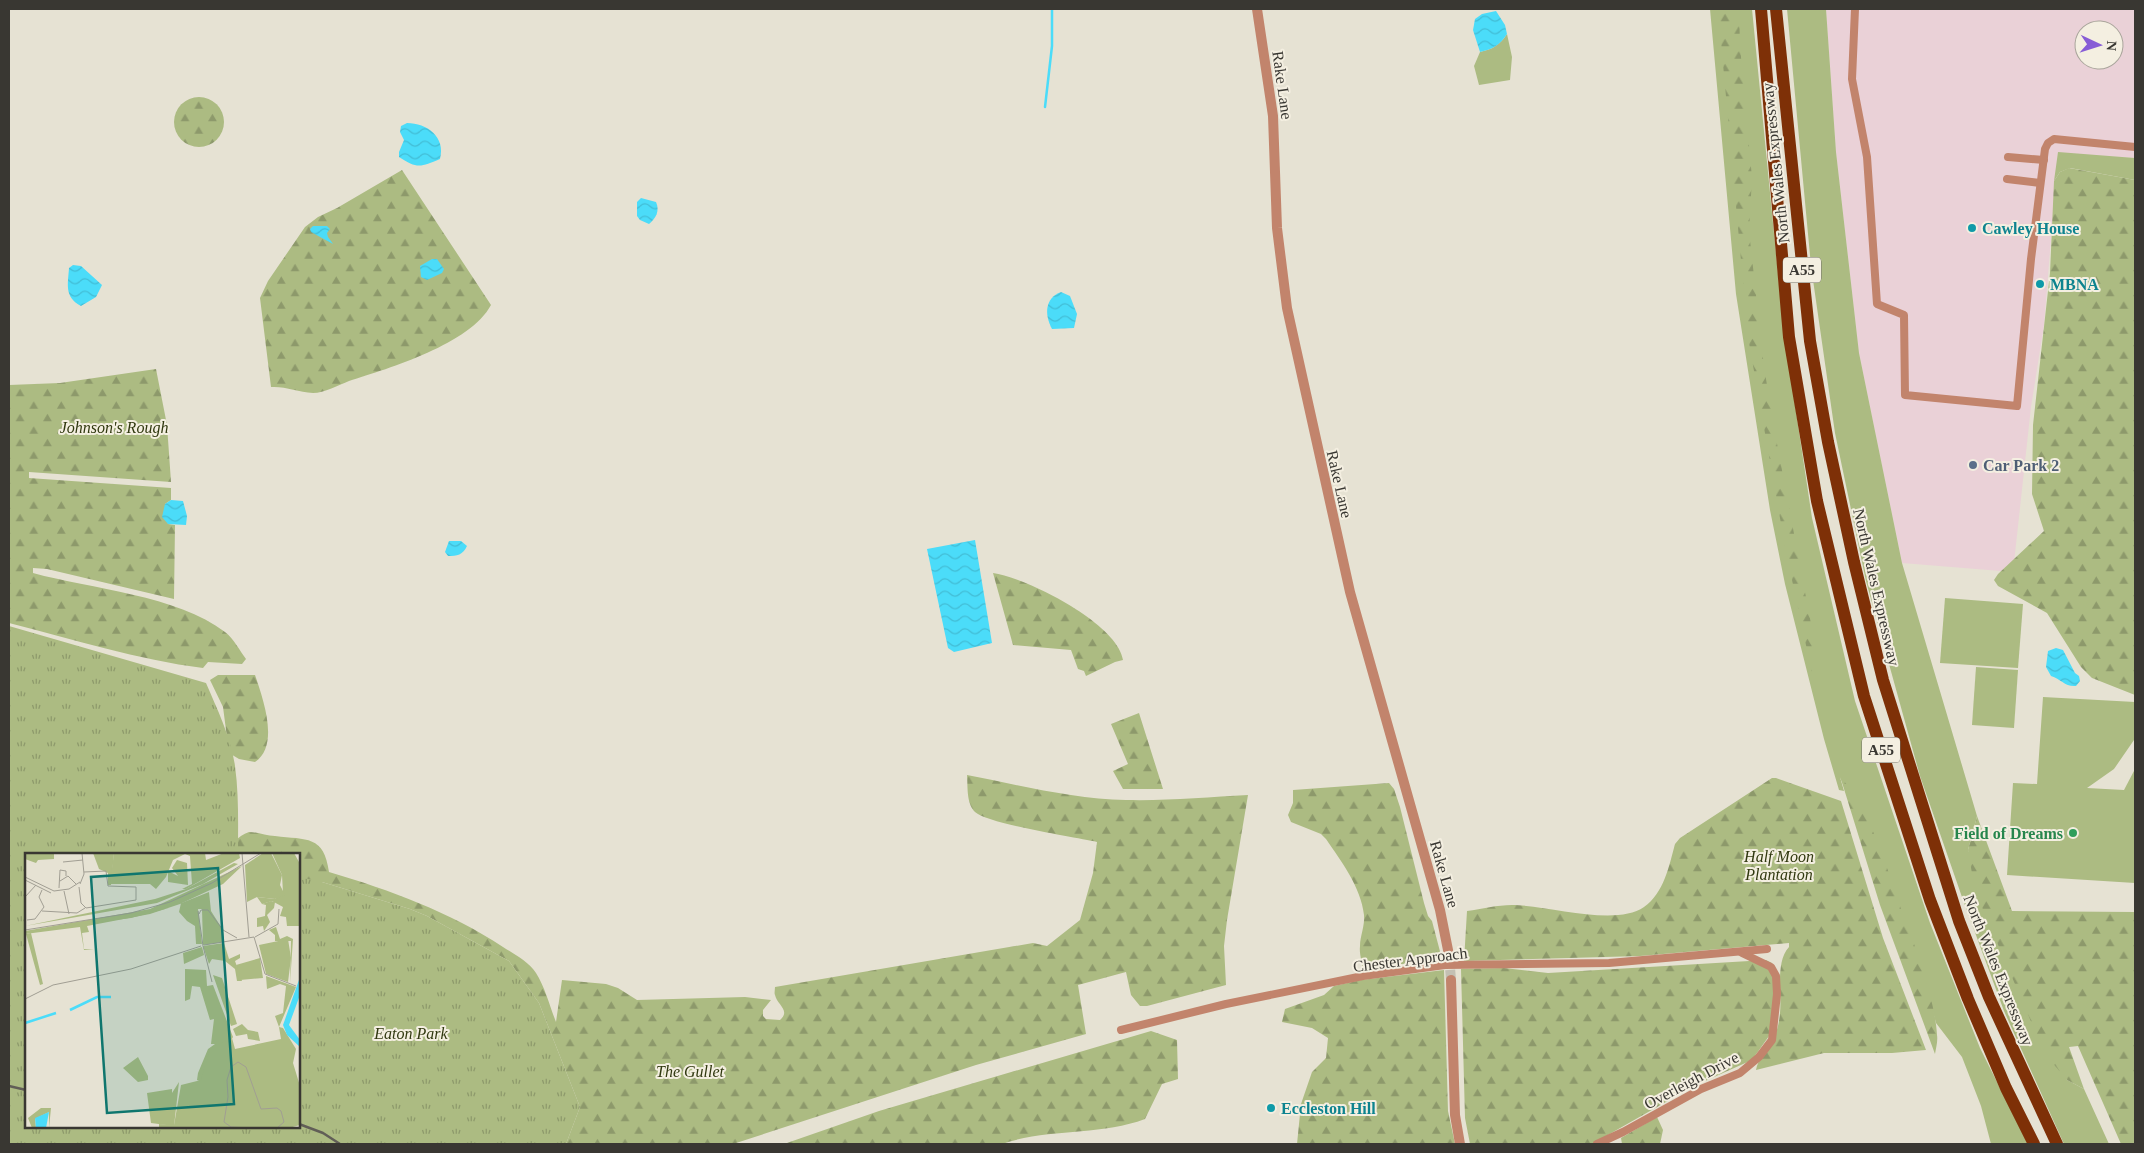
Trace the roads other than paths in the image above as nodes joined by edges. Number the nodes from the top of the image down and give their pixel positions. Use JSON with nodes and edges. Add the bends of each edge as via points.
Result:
{"nodes":[{"id":1,"x":1256,"y":9,"type":"edge"},
{"id":2,"x":1761,"y":9,"type":"edge"},
{"id":3,"x":1776,"y":9,"type":"edge"},
{"id":4,"x":1855,"y":9,"type":"edge"},
{"id":5,"x":2135,"y":147,"type":"edge"},
{"id":6,"x":2008,"y":157,"type":"dead end"},
{"id":7,"x":2044,"y":160,"type":"junction"},
{"id":8,"x":2007,"y":179,"type":"dead end"},
{"id":9,"x":2040,"y":183,"type":"junction"},
{"id":10,"x":1767,"y":949,"type":"dead end"},
{"id":11,"x":1738,"y":952,"type":"junction"},
{"id":12,"x":1449,"y":955,"type":"tunnel mouth"},
{"id":13,"x":1451,"y":980,"type":"tunnel mouth"},
{"id":14,"x":1121,"y":1030,"type":"dead end"},
{"id":15,"x":1460,"y":1144,"type":"edge"},
{"id":16,"x":1597,"y":1144,"type":"edge"},
{"id":17,"x":2034,"y":1144,"type":"edge"},
{"id":18,"x":2057,"y":1144,"type":"edge"}],
"edges":[{"from":1,"to":12,"type":"street","name":"Rake Lane","via":[[1273,116],[1277,228],[1289,318],[1350,592],[1440,910]]},
{"from":2,"to":17,"type":"highway","name":"North Wales Expressway","number":"A55","via":[[1789,337],[1821,519],[1864,696],[1930,900],[2006,1088]]},
{"from":3,"to":18,"type":"highway","name":"North Wales Expressway","number":"A55","via":[[1810,341],[1828,442],[1876,653],[1959,921],[1989,997]]},
{"from":4,"to":9,"type":"street","via":[[1852,79],[1867,157],[1877,304],[1904,315],[1905,395],[2017,406]]},
{"from":5,"to":7,"type":"street","via":[[2054,139],[2048,142]]},
{"from":6,"to":7,"type":"street"},
{"from":7,"to":9,"type":"street"},
{"from":8,"to":9,"type":"street"},
{"from":10,"to":11,"type":"street","name":"Chester Approach"},
{"from":11,"to":14,"type":"street","name":"Chester Approach","via":[[1609,963],[1445,965],[1355,978],[1226,1004]]},
{"from":11,"to":16,"type":"street","name":"Overleigh Drive","via":[[1771,967],[1776,976],[1772,1040],[1760,1057],[1740,1072]]},
{"from":13,"to":15,"type":"street","via":[[1455,1115]]}]}
